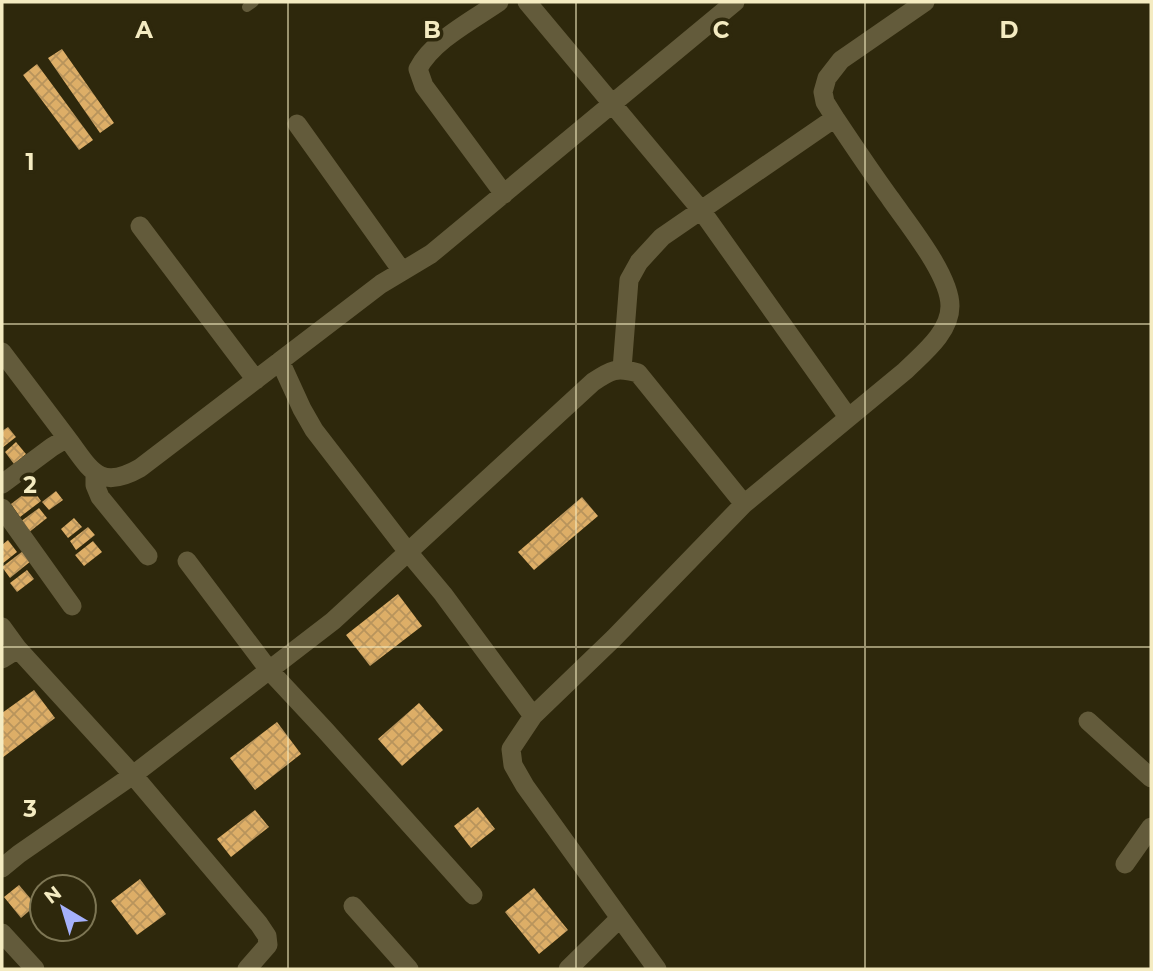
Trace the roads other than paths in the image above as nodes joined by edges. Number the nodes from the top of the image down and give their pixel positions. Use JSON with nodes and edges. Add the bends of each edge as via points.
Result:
{"nodes":[{"id":1,"x":499,"y":2,"type":"edge"},
{"id":2,"x":527,"y":2,"type":"edge"},
{"id":3,"x":735,"y":2,"type":"edge"},
{"id":4,"x":925,"y":2,"type":"edge"},
{"id":5,"x":611,"y":104,"type":"junction"},
{"id":6,"x":835,"y":118,"type":"junction"},
{"id":7,"x":297,"y":124,"type":"dead end"},
{"id":8,"x":504,"y":194,"type":"junction"},
{"id":9,"x":701,"y":210,"type":"junction"},
{"id":10,"x":140,"y":226,"type":"dead end"},
{"id":11,"x":402,"y":271,"type":"junction"},
{"id":12,"x":2,"y":352,"type":"edge"},
{"id":13,"x":280,"y":361,"type":"junction"},
{"id":14,"x":622,"y":369,"type":"junction"},
{"id":15,"x":256,"y":380,"type":"junction"},
{"id":16,"x":848,"y":417,"type":"junction"},
{"id":17,"x":67,"y":438,"type":"junction"},
{"id":18,"x":95,"y":474,"type":"junction"},
{"id":19,"x":2,"y":484,"type":"edge"},
{"id":20,"x":744,"y":504,"type":"junction"},
{"id":21,"x":2,"y":509,"type":"edge"},
{"id":22,"x":408,"y":552,"type":"junction"},
{"id":23,"x":148,"y":556,"type":"dead end"},
{"id":24,"x":187,"y":561,"type":"dead end"},
{"id":25,"x":72,"y":607,"type":"dead end"},
{"id":26,"x":2,"y":627,"type":"edge"},
{"id":27,"x":10,"y":654,"type":"edge"},
{"id":28,"x":269,"y":670,"type":"junction"},
{"id":29,"x":533,"y":716,"type":"junction"},
{"id":30,"x":1088,"y":721,"type":"dead end"},
{"id":31,"x":133,"y":775,"type":"junction"},
{"id":32,"x":1151,"y":778,"type":"edge"},
{"id":33,"x":1151,"y":827,"type":"edge"},
{"id":34,"x":1125,"y":864,"type":"dead end"},
{"id":35,"x":2,"y":868,"type":"edge"},
{"id":36,"x":473,"y":895,"type":"dead end"},
{"id":37,"x":353,"y":906,"type":"dead end"},
{"id":38,"x":620,"y":918,"type":"junction"},
{"id":39,"x":2,"y":933,"type":"edge"},
{"id":40,"x":35,"y":969,"type":"edge"},
{"id":41,"x":247,"y":969,"type":"edge"},
{"id":42,"x":409,"y":969,"type":"edge"},
{"id":43,"x":568,"y":969,"type":"edge"},
{"id":44,"x":657,"y":969,"type":"edge"}],
"edges":[{"from":1,"to":8,"type":"street","via":[[437,45],[418,69],[424,86]]},
{"from":2,"to":5,"type":"street"},
{"from":3,"to":5,"type":"street"},
{"from":4,"to":6,"type":"street","via":[[841,60],[827,78],[825,102]]},
{"from":5,"to":8,"type":"street"},
{"from":5,"to":9,"type":"street"},
{"from":6,"to":9,"type":"street"},
{"from":6,"to":16,"type":"street","via":[[927,251],[946,286],[950,306],[940,334],[926,350]]},
{"from":7,"to":11,"type":"street"},
{"from":8,"to":11,"type":"street","via":[[431,254]]},
{"from":9,"to":14,"type":"street","via":[[662,237],[639,261],[629,281]]},
{"from":9,"to":16,"type":"street"},
{"from":10,"to":15,"type":"street"},
{"from":11,"to":13,"type":"street"},
{"from":12,"to":17,"type":"street"},
{"from":13,"to":15,"type":"street"},
{"from":13,"to":22,"type":"street","via":[[314,429]]},
{"from":14,"to":20,"type":"street","via":[[638,373]]},
{"from":14,"to":22,"type":"street","via":[[593,382]]},
{"from":15,"to":18,"type":"street","via":[[134,472],[107,478]]},
{"from":16,"to":20,"type":"street"},
{"from":17,"to":18,"type":"street"},
{"from":17,"to":19,"type":"street"},
{"from":18,"to":23,"type":"street","via":[[100,498]]},
{"from":20,"to":29,"type":"street"},
{"from":21,"to":25,"type":"street"},
{"from":22,"to":28,"type":"street","via":[[333,621]]},
{"from":22,"to":29,"type":"street"},
{"from":24,"to":28,"type":"street"},
{"from":26,"to":27,"type":"street"},
{"from":27,"to":31,"type":"street"},
{"from":28,"to":31,"type":"street"},
{"from":28,"to":36,"type":"street"},
{"from":29,"to":38,"type":"street","via":[[511,749],[513,765]]},
{"from":30,"to":32,"type":"street"},
{"from":31,"to":35,"type":"street"},
{"from":31,"to":41,"type":"street","via":[[267,936],[268,945]]},
{"from":33,"to":34,"type":"street"},
{"from":37,"to":42,"type":"street"},
{"from":38,"to":43,"type":"street"},
{"from":38,"to":44,"type":"street"},
{"from":39,"to":40,"type":"street"}]}
